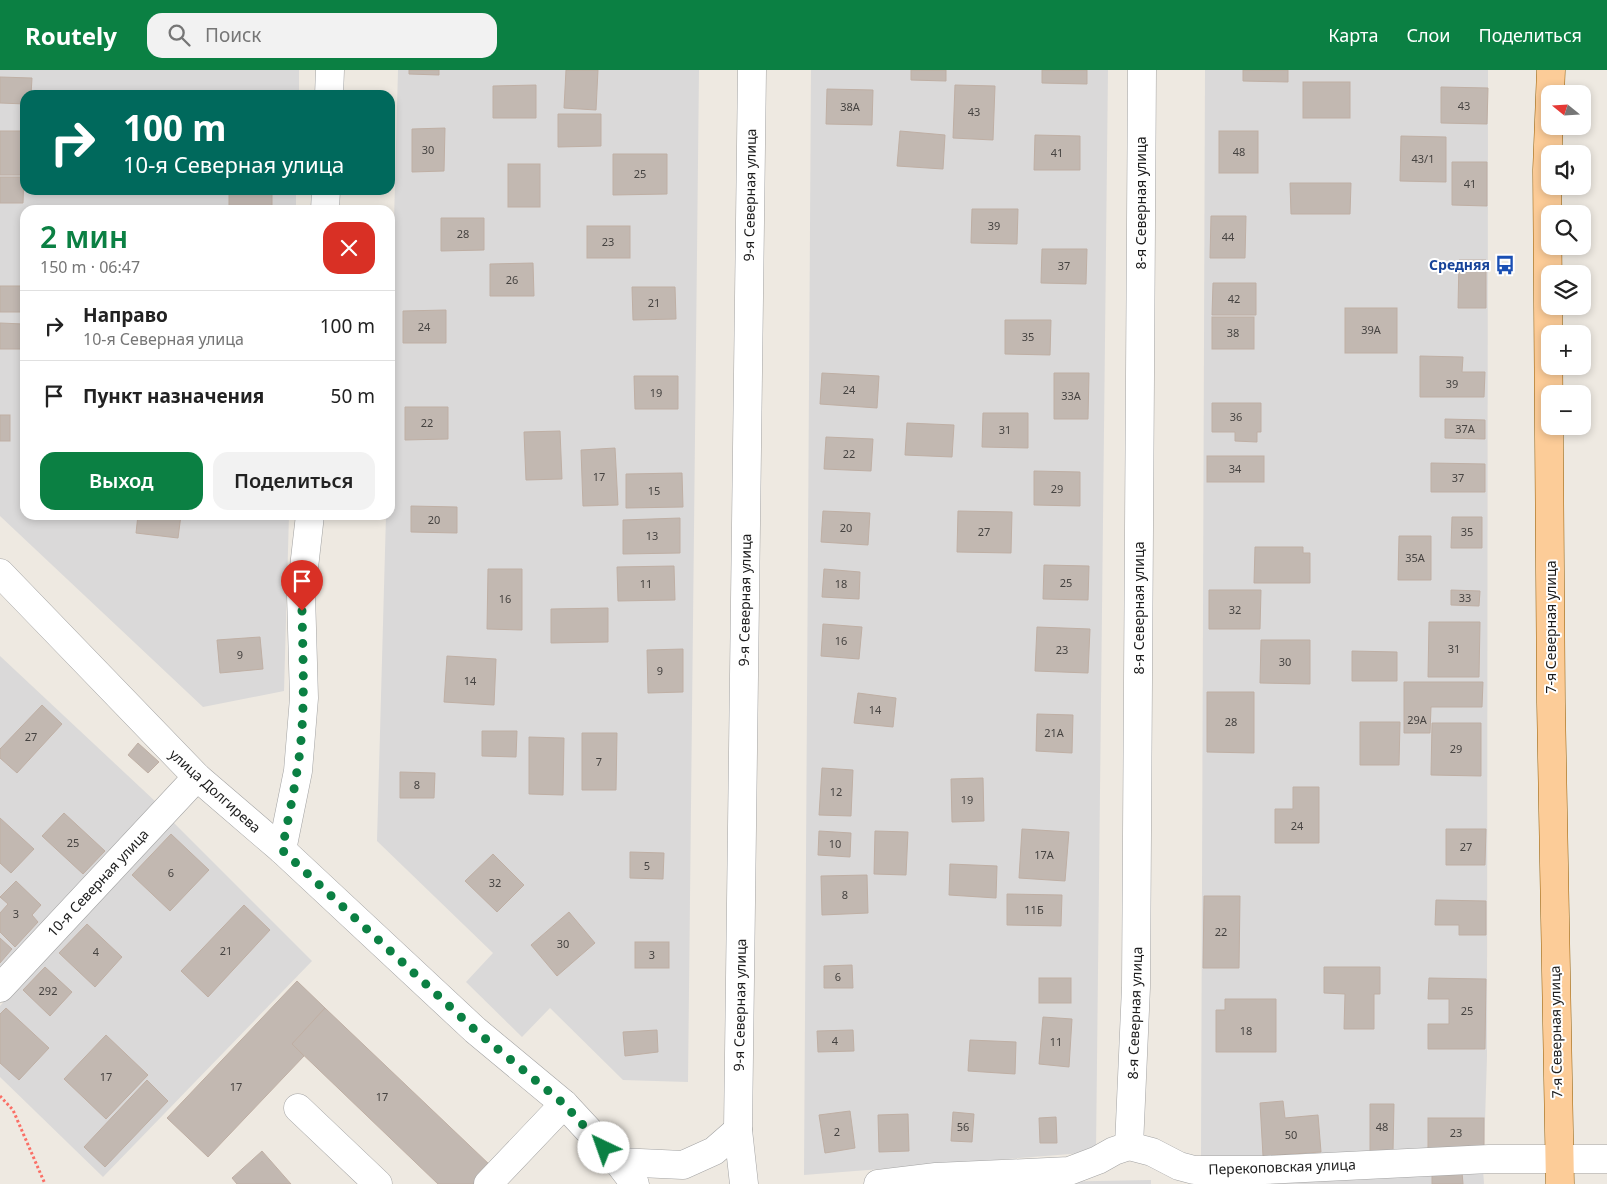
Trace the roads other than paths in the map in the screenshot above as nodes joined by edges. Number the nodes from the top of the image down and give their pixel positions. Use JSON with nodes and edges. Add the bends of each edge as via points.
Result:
{"nodes":[{"id":1,"x":330,"y":70,"type":"edge"},
{"id":2,"x":752,"y":70,"type":"edge"},
{"id":3,"x":1142,"y":70,"type":"edge"},
{"id":4,"x":1551,"y":70,"type":"edge"},
{"id":5,"x":329,"y":90,"type":"edge"},
{"id":6,"x":309,"y":520,"type":"edge"},
{"id":7,"x":0,"y":573,"type":"edge"},
{"id":8,"x":197,"y":777,"type":"junction"},
{"id":9,"x":282,"y":850,"type":"junction"},
{"id":10,"x":0,"y":988,"type":"edge"},
{"id":11,"x":564,"y":1104,"type":"junction"},
{"id":12,"x":298,"y":1108,"type":"dead end"},
{"id":13,"x":738,"y":1130,"type":"junction"},
{"id":14,"x":1129,"y":1146,"type":"junction"},
{"id":15,"x":1607,"y":1159,"type":"edge"},
{"id":16,"x":618,"y":1162,"type":"junction"},
{"id":17,"x":1559,"y":1171,"type":"edge"},
{"id":18,"x":1179,"y":1175,"type":"edge"},
{"id":19,"x":378,"y":1184,"type":"edge"},
{"id":20,"x":488,"y":1184,"type":"edge"},
{"id":21,"x":635,"y":1184,"type":"edge"},
{"id":22,"x":744,"y":1184,"type":"edge"},
{"id":23,"x":878,"y":1184,"type":"edge"}],
"edges":[{"from":1,"to":5,"type":"street"},
{"from":2,"to":13,"type":"street","name":"9-я Северная улица"},
{"from":3,"to":14,"type":"street","name":"8-я Северная улица","via":[[1136,987]]},
{"from":4,"to":17,"type":"main road","name":"7-я Северная улица","via":[[1547,170]]},
{"from":6,"to":9,"type":"street","via":[[301,594],[304,698],[298,771]]},
{"from":7,"to":8,"type":"street","name":"улица Долгирева"},
{"from":8,"to":9,"type":"street","name":"улица Долгирева"},
{"from":8,"to":10,"type":"street","name":"10-я Северная улица"},
{"from":9,"to":11,"type":"street","name":"улица Долгирева","via":[[475,1030]]},
{"from":11,"to":16,"type":"street","name":"улица Долгирева"},
{"from":11,"to":20,"type":"street"},
{"from":12,"to":19,"type":"street"},
{"from":13,"to":16,"type":"street","via":[[714,1151],[683,1165]]},
{"from":13,"to":22,"type":"street","name":"9-я Северная улица"},
{"from":14,"to":18,"type":"street","name":"Перекоповская улица","via":[[1152,1152]]},
{"from":14,"to":23,"type":"street","via":[[1069,1171],[936,1177]]},
{"from":15,"to":17,"type":"street","name":"Перекоповская улица"},
{"from":16,"to":21,"type":"street","name":"улица Долгирева"},
{"from":17,"to":18,"type":"street","name":"Перекоповская улица","via":[[1489,1159],[1264,1170],[1194,1170]]}]}
